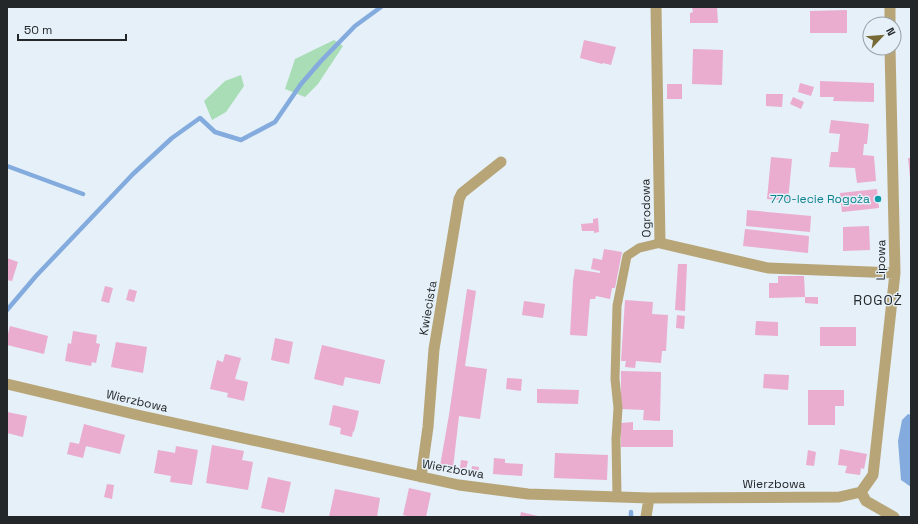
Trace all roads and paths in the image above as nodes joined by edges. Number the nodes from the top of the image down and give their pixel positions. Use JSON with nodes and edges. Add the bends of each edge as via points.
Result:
{"nodes":[{"id":1,"x":656,"y":7,"type":"edge"},
{"id":2,"x":890,"y":56,"type":"edge"},
{"id":3,"x":501,"y":162,"type":"dead end"},
{"id":4,"x":660,"y":243,"type":"junction"},
{"id":5,"x":895,"y":274,"type":"junction"},
{"id":6,"x":7,"y":384,"type":"edge"},
{"id":7,"x":421,"y":477,"type":"junction"},
{"id":8,"x":860,"y":492,"type":"junction"},
{"id":9,"x":617,"y":496,"type":"junction"},
{"id":10,"x":649,"y":498,"type":"junction"},
{"id":11,"x":646,"y":517,"type":"edge"},
{"id":12,"x":894,"y":517,"type":"edge"}],
"edges":[{"from":1,"to":4,"type":"street","name":"Ogrodowa"},
{"from":2,"to":5,"type":"street","name":"Lipowa"},
{"from":3,"to":7,"type":"street","name":"Kwiecista","via":[[462,192],[459,198],[434,349]]},
{"from":4,"to":5,"type":"street","name":"Ogrodowa","via":[[768,268]]},
{"from":4,"to":9,"type":"lane","via":[[639,248],[627,256],[617,306]]},
{"from":5,"to":8,"type":"street","name":"Lipowa","via":[[873,475]]},
{"from":6,"to":7,"type":"street","name":"Wierzbowa"},
{"from":7,"to":9,"type":"street","name":"Wierzbowa","via":[[528,494]]},
{"from":8,"to":10,"type":"street","name":"Wierzbowa","via":[[839,497]]},
{"from":8,"to":12,"type":"street","via":[[866,501]]},
{"from":9,"to":10,"type":"street","name":"Wierzbowa"},
{"from":10,"to":11,"type":"street"}]}
